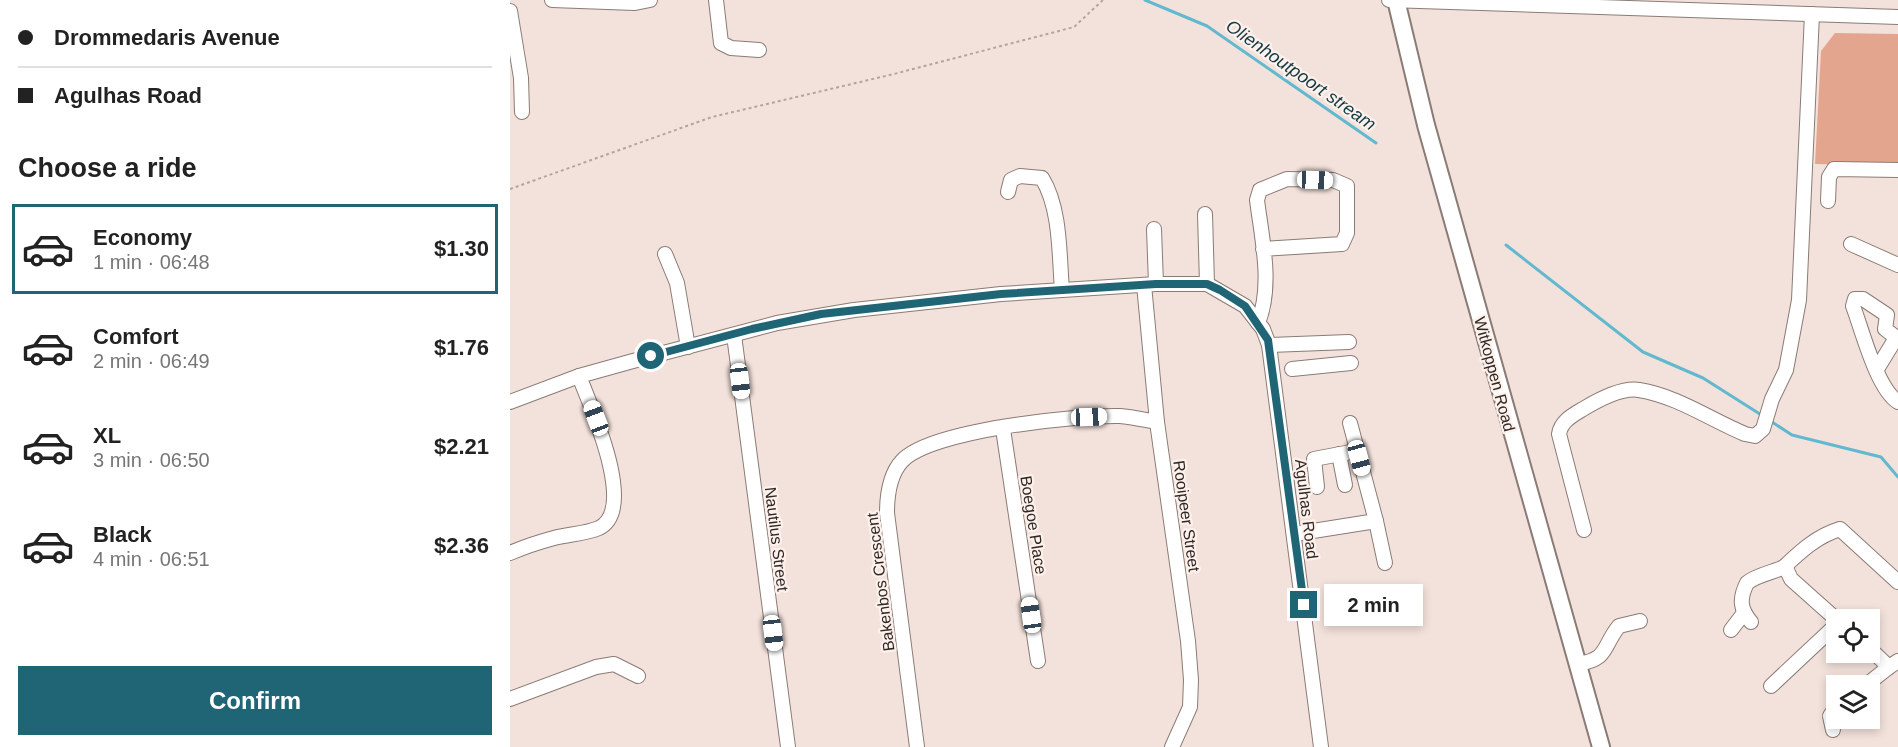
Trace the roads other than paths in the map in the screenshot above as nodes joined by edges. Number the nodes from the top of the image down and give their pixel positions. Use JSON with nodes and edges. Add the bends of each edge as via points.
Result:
{"nodes":[{"id":1,"x":552,"y":0,"type":"edge"},
{"id":2,"x":650,"y":0,"type":"edge"},
{"id":3,"x":716,"y":0,"type":"edge"},
{"id":4,"x":1389,"y":0,"type":"edge"},
{"id":5,"x":1396,"y":0,"type":"edge"},
{"id":6,"x":510,"y":11,"type":"edge"},
{"id":7,"x":1812,"y":14,"type":"junction"},
{"id":8,"x":1898,"y":17,"type":"edge"},
{"id":9,"x":759,"y":50,"type":"dead end"},
{"id":10,"x":522,"y":112,"type":"dead end"},
{"id":11,"x":1898,"y":170,"type":"edge"},
{"id":12,"x":1008,"y":192,"type":"dead end"},
{"id":13,"x":1828,"y":201,"type":"dead end"},
{"id":14,"x":1205,"y":214,"type":"dead end"},
{"id":15,"x":1154,"y":229,"type":"dead end"},
{"id":16,"x":1851,"y":244,"type":"dead end"},
{"id":17,"x":1263,"y":249,"type":"junction"},
{"id":18,"x":665,"y":254,"type":"dead end"},
{"id":19,"x":1898,"y":265,"type":"edge"},
{"id":20,"x":1150,"y":284,"type":"junction"},
{"id":21,"x":1207,"y":284,"type":"junction"},
{"id":22,"x":1062,"y":290,"type":"junction"},
{"id":23,"x":1256,"y":319,"type":"junction"},
{"id":24,"x":734,"y":335,"type":"junction"},
{"id":25,"x":1897,"y":339,"type":"edge"},
{"id":26,"x":1321,"y":342,"type":"junction"},
{"id":27,"x":1349,"y":342,"type":"dead end"},
{"id":28,"x":1269,"y":345,"type":"junction"},
{"id":29,"x":688,"y":347,"type":"junction"},
{"id":30,"x":1351,"y":363,"type":"dead end"},
{"id":31,"x":1323,"y":366,"type":"junction"},
{"id":32,"x":1292,"y":369,"type":"dead end"},
{"id":33,"x":1877,"y":369,"type":"junction"},
{"id":34,"x":579,"y":376,"type":"junction"},
{"id":35,"x":510,"y":402,"type":"edge"},
{"id":36,"x":1898,"y":402,"type":"edge"},
{"id":37,"x":1157,"y":422,"type":"junction"},
{"id":38,"x":1350,"y":423,"type":"dead end"},
{"id":39,"x":1003,"y":429,"type":"junction"},
{"id":40,"x":1356,"y":451,"type":"junction"},
{"id":41,"x":1339,"y":454,"type":"junction"},
{"id":42,"x":1345,"y":485,"type":"dead end"},
{"id":43,"x":1317,"y":487,"type":"dead end"},
{"id":44,"x":1376,"y":521,"type":"junction"},
{"id":45,"x":1584,"y":530,"type":"dead end"},
{"id":46,"x":1294,"y":538,"type":"junction"},
{"id":47,"x":510,"y":553,"type":"edge"},
{"id":48,"x":1385,"y":563,"type":"dead end"},
{"id":49,"x":1785,"y":566,"type":"junction"},
{"id":50,"x":1898,"y":582,"type":"edge"},
{"id":51,"x":1826,"y":610,"type":"edge"},
{"id":52,"x":1640,"y":621,"type":"dead end"},
{"id":53,"x":1731,"y":630,"type":"dead end"},
{"id":54,"x":1826,"y":634,"type":"edge"},
{"id":55,"x":1880,"y":655,"type":"edge"},
{"id":56,"x":1038,"y":661,"type":"dead end"},
{"id":57,"x":1578,"y":664,"type":"junction"},
{"id":58,"x":1893,"y":664,"type":"edge"},
{"id":59,"x":1879,"y":675,"type":"edge"},
{"id":60,"x":638,"y":676,"type":"dead end"},
{"id":61,"x":1771,"y":686,"type":"dead end"},
{"id":62,"x":510,"y":699,"type":"edge"},
{"id":63,"x":788,"y":747,"type":"edge"},
{"id":64,"x":917,"y":747,"type":"edge"},
{"id":65,"x":1172,"y":747,"type":"edge"},
{"id":66,"x":1321,"y":747,"type":"edge"},
{"id":67,"x":1601,"y":747,"type":"edge"}],
"edges":[{"from":1,"to":2,"type":"street"},
{"from":3,"to":9,"type":"street","via":[[721,43],[731,48]]},
{"from":4,"to":5,"type":"street"},
{"from":5,"to":7,"type":"street"},
{"from":5,"to":57,"type":"main road","name":"Witkoppen Road","via":[[1430,136]]},
{"from":6,"to":10,"type":"street","via":[[519,61]]},
{"from":7,"to":8,"type":"street"},
{"from":7,"to":45,"type":"street","via":[[1799,300],[1786,369],[1765,421],[1759,434],[1751,436],[1638,390],[1601,399],[1574,414],[1559,434]]},
{"from":11,"to":13,"type":"street","via":[[1834,169],[1829,177]]},
{"from":12,"to":22,"type":"street","via":[[1011,180],[1020,176],[1042,178],[1046,185],[1058,240]]},
{"from":14,"to":21,"type":"street"},
{"from":15,"to":20,"type":"street","name":"Rooipeer Street"},
{"from":16,"to":19,"type":"street"},
{"from":17,"to":17,"type":"street","via":[[1257,200],[1262,189],[1287,179],[1334,180],[1347,186],[1347,233],[1342,244]]},
{"from":17,"to":23,"type":"street","via":[[1265,303]]},
{"from":18,"to":29,"type":"street","via":[[677,283]]},
{"from":20,"to":21,"type":"street"},
{"from":20,"to":22,"type":"street"},
{"from":20,"to":37,"type":"street","name":"Rooipeer Street"},
{"from":21,"to":23,"type":"street","via":[[1233,297]]},
{"from":22,"to":24,"type":"street","via":[[821,314]]},
{"from":23,"to":28,"type":"street","name":"Agulhas Road"},
{"from":24,"to":29,"type":"street"},
{"from":24,"to":63,"type":"street","name":"Nautilus Street"},
{"from":25,"to":33,"type":"street"},
{"from":25,"to":33,"type":"street","via":[[1885,329],[1887,315],[1863,299],[1855,299],[1853,306]]},
{"from":26,"to":27,"type":"street"},
{"from":26,"to":28,"type":"street"},
{"from":26,"to":31,"type":"street"},
{"from":28,"to":46,"type":"street","name":"Agulhas Road"},
{"from":29,"to":34,"type":"street"},
{"from":30,"to":31,"type":"street"},
{"from":31,"to":32,"type":"street"},
{"from":33,"to":36,"type":"street","via":[[1884,387]]},
{"from":34,"to":35,"type":"street"},
{"from":34,"to":47,"type":"street","via":[[608,454],[613,513],[602,527]]},
{"from":37,"to":39,"type":"street","name":"Bakenbos Crescent","via":[[1121,416],[1089,417]]},
{"from":37,"to":65,"type":"street","name":"Rooipeer Street","via":[[1191,680],[1190,707]]},
{"from":38,"to":40,"type":"street"},
{"from":39,"to":56,"type":"street","name":"Boegoe Place"},
{"from":39,"to":64,"type":"street","name":"Bakenbos Crescent","via":[[922,448],[902,462],[889,490],[887,513]]},
{"from":40,"to":41,"type":"street"},
{"from":40,"to":44,"type":"street"},
{"from":41,"to":42,"type":"street"},
{"from":41,"to":43,"type":"street","via":[[1313,460]]},
{"from":44,"to":46,"type":"street","via":[[1329,528],[1321,536]]},
{"from":44,"to":48,"type":"street"},
{"from":46,"to":66,"type":"street","name":"Agulhas Road"},
{"from":49,"to":50,"type":"street","via":[[1807,545],[1840,529]]},
{"from":49,"to":51,"type":"street","via":[[1791,579]]},
{"from":49,"to":53,"type":"street","via":[[1766,571],[1747,583],[1741,601],[1748,618]]},
{"from":52,"to":57,"type":"street","via":[[1619,627],[1602,655]]},
{"from":54,"to":61,"type":"street"},
{"from":55,"to":58,"type":"street"},
{"from":57,"to":67,"type":"main road","name":"Witkoppen Road"},
{"from":58,"to":59,"type":"street"},
{"from":60,"to":62,"type":"street","via":[[615,664],[596,667]]}]}
